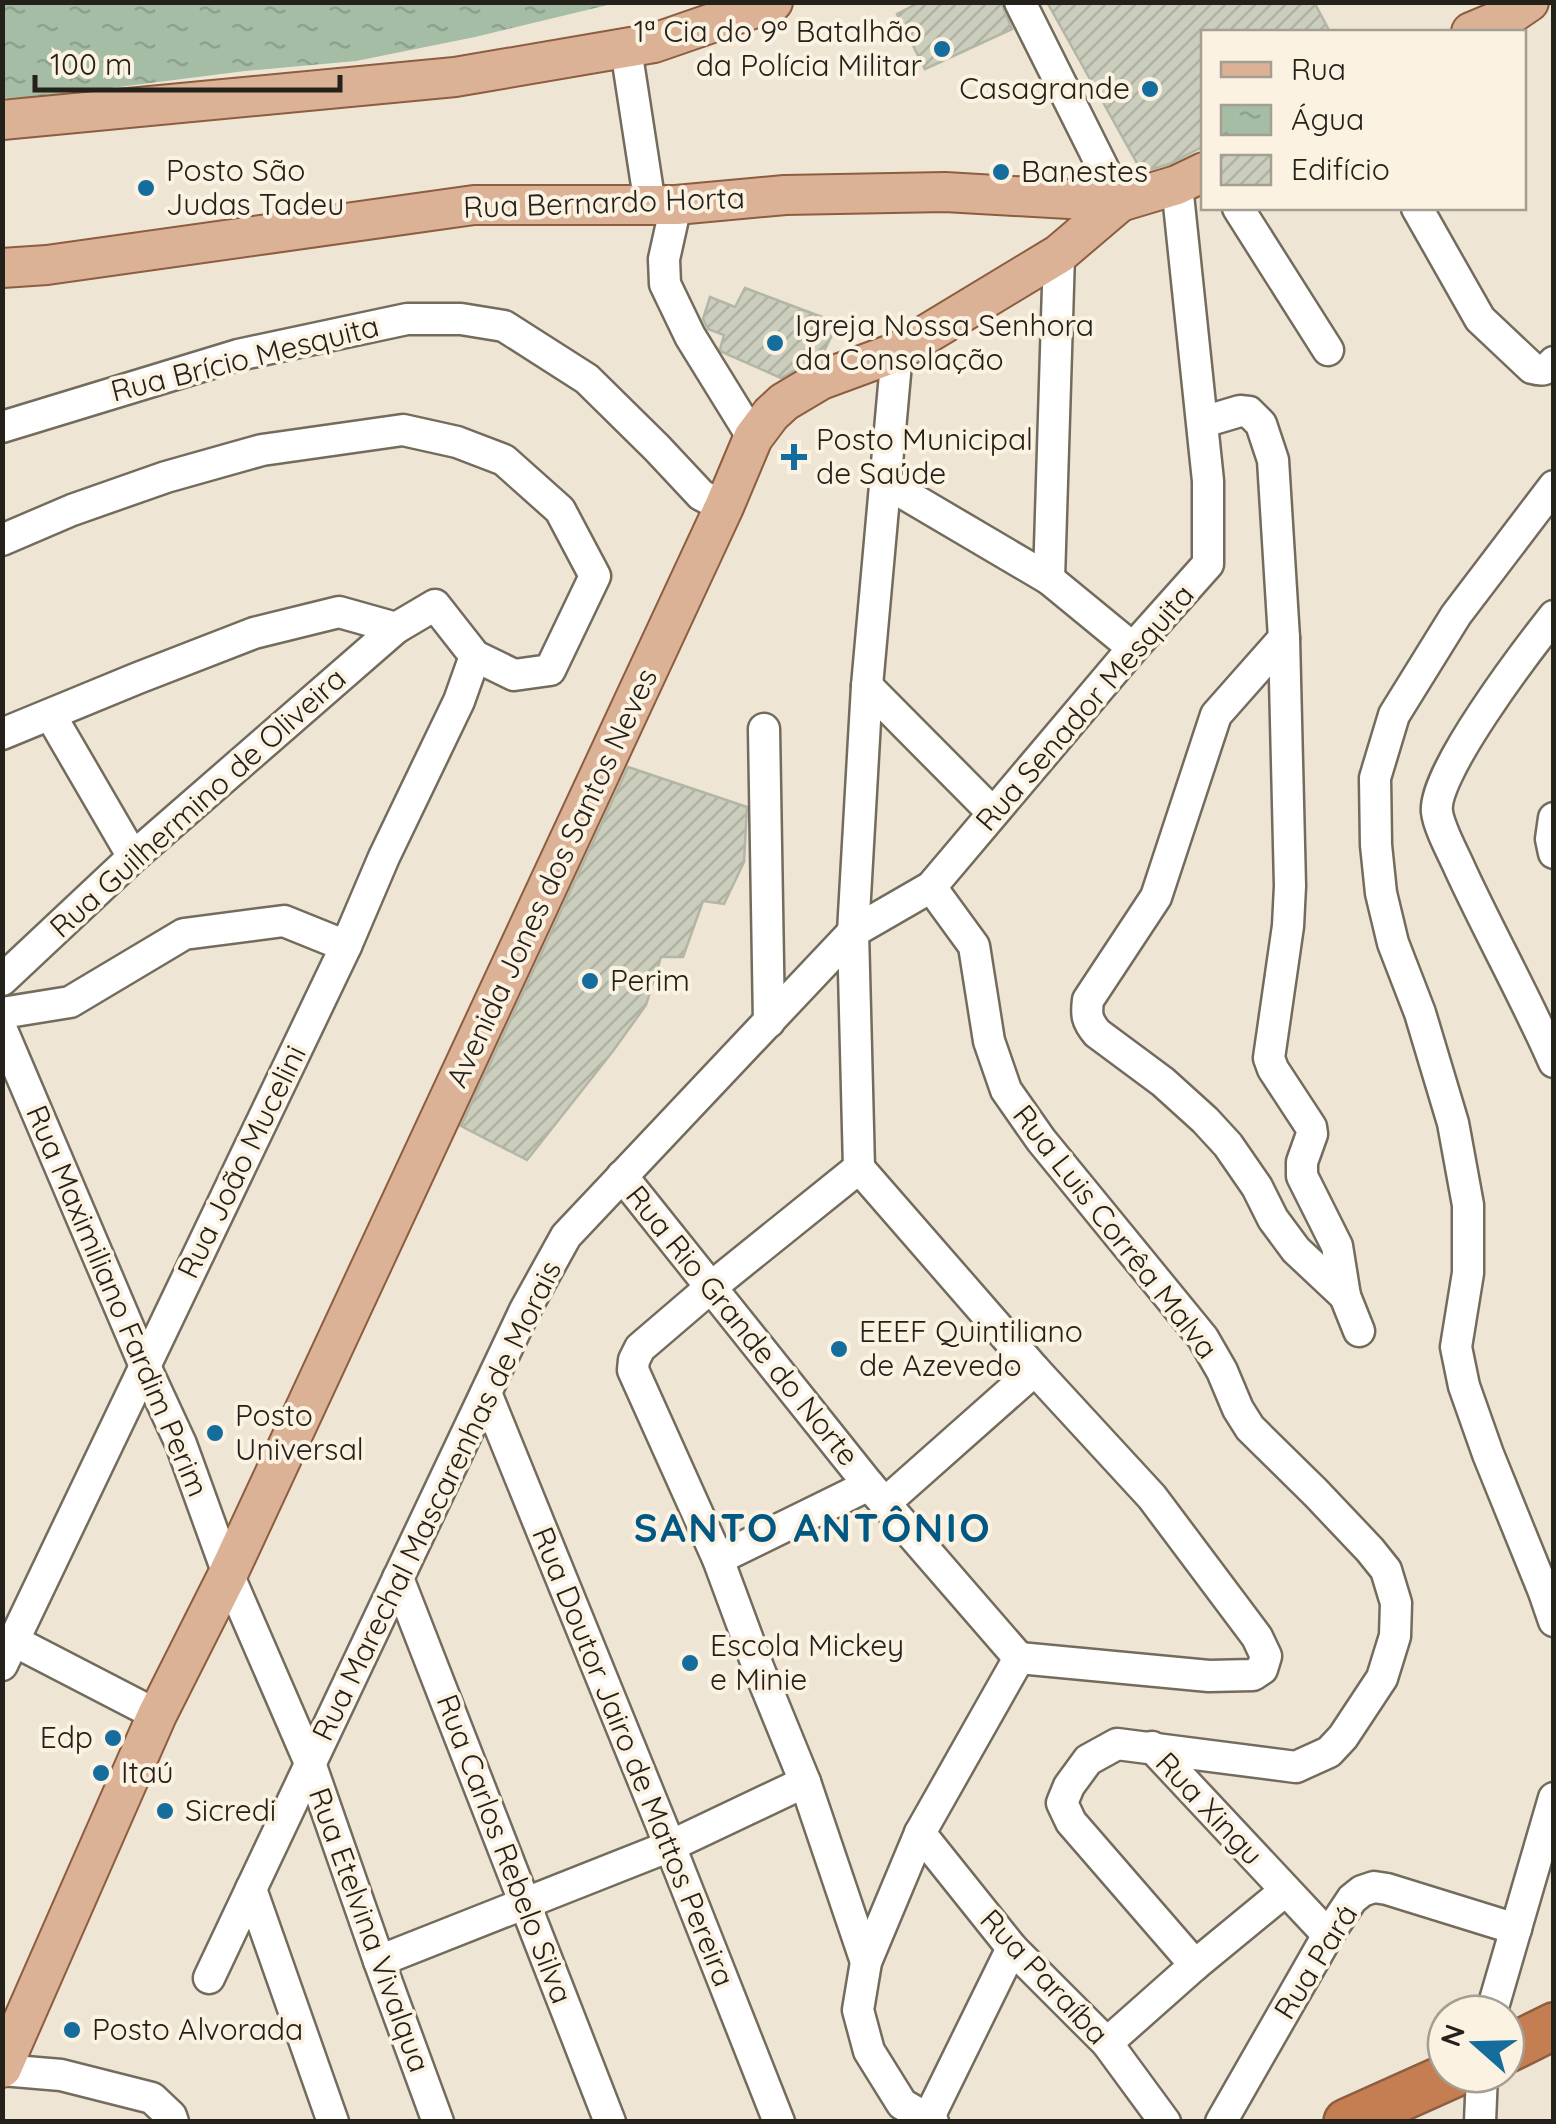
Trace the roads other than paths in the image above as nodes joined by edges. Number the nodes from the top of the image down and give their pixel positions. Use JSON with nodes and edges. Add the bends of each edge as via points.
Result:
{"nodes":[{"id":1,"x":774,"y":2,"type":"edge"},
{"id":2,"x":1020,"y":2,"type":"edge"},
{"id":3,"x":1512,"y":7,"type":"edge"},
{"id":4,"x":1474,"y":30,"type":"edge"},
{"id":5,"x":626,"y":49,"type":"junction"},
{"id":6,"x":2,"y":120,"type":"edge"},
{"id":7,"x":1190,"y":179,"type":"edge"},
{"id":8,"x":1120,"y":202,"type":"junction"},
{"id":9,"x":663,"y":204,"type":"junction"},
{"id":10,"x":1239,"y":210,"type":"edge"},
{"id":11,"x":1418,"y":210,"type":"edge"},
{"id":12,"x":1059,"y":254,"type":"junction"},
{"id":13,"x":2,"y":268,"type":"edge"},
{"id":14,"x":1328,"y":350,"type":"dead end"},
{"id":15,"x":897,"y":352,"type":"junction"},
{"id":16,"x":1551,"y":365,"type":"edge"},
{"id":17,"x":1203,"y":422,"type":"junction"},
{"id":18,"x":2,"y":427,"type":"edge"},
{"id":19,"x":753,"y":438,"type":"junction"},
{"id":20,"x":886,"y":483,"type":"junction"},
{"id":21,"x":1554,"y":486,"type":"edge"},
{"id":22,"x":724,"y":506,"type":"junction"},
{"id":23,"x":2,"y":540,"type":"edge"},
{"id":24,"x":1049,"y":579,"type":"junction"},
{"id":25,"x":1554,"y":616,"type":"edge"},
{"id":26,"x":396,"y":628,"type":"junction"},
{"id":27,"x":1284,"y":638,"type":"junction"},
{"id":28,"x":1133,"y":648,"type":"junction"},
{"id":29,"x":475,"y":656,"type":"junction"},
{"id":30,"x":867,"y":686,"type":"junction"},
{"id":31,"x":50,"y":716,"type":"junction"},
{"id":32,"x":764,"y":729,"type":"dead end"},
{"id":33,"x":2,"y":734,"type":"edge"},
{"id":34,"x":993,"y":813,"type":"junction"},
{"id":35,"x":1554,"y":818,"type":"edge"},
{"id":36,"x":1554,"y":852,"type":"edge"},
{"id":37,"x":133,"y":856,"type":"junction"},
{"id":38,"x":931,"y":887,"type":"junction"},
{"id":39,"x":853,"y":932,"type":"junction"},
{"id":40,"x":346,"y":946,"type":"junction"},
{"id":41,"x":2,"y":980,"type":"edge"},
{"id":42,"x":2,"y":1013,"type":"edge"},
{"id":43,"x":769,"y":1022,"type":"junction"},
{"id":44,"x":2,"y":1030,"type":"edge"},
{"id":45,"x":1554,"y":1062,"type":"edge"},
{"id":46,"x":859,"y":1168,"type":"junction"},
{"id":47,"x":622,"y":1176,"type":"junction"},
{"id":48,"x":710,"y":1288,"type":"junction"},
{"id":49,"x":1345,"y":1296,"type":"junction"},
{"id":50,"x":1358,"y":1331,"type":"dead end"},
{"id":51,"x":144,"y":1364,"type":"junction"},
{"id":52,"x":1035,"y":1370,"type":"junction"},
{"id":53,"x":486,"y":1393,"type":"junction"},
{"id":54,"x":877,"y":1494,"type":"junction"},
{"id":55,"x":718,"y":1559,"type":"junction"},
{"id":56,"x":228,"y":1574,"type":"junction"},
{"id":57,"x":398,"y":1578,"type":"junction"},
{"id":58,"x":1554,"y":1622,"type":"edge"},
{"id":59,"x":11,"y":1631,"type":"edge"},
{"id":60,"x":1019,"y":1658,"type":"junction"},
{"id":61,"x":156,"y":1715,"type":"junction"},
{"id":62,"x":1152,"y":1747,"type":"junction"},
{"id":63,"x":310,"y":1764,"type":"junction"},
{"id":64,"x":805,"y":1782,"type":"junction"},
{"id":65,"x":1554,"y":1798,"type":"edge"},
{"id":66,"x":920,"y":1834,"type":"junction"},
{"id":67,"x":670,"y":1846,"type":"junction"},
{"id":68,"x":251,"y":1889,"type":"junction"},
{"id":69,"x":1285,"y":1891,"type":"junction"},
{"id":70,"x":526,"y":1903,"type":"junction"},
{"id":71,"x":1516,"y":1929,"type":"junction"},
{"id":72,"x":1328,"y":1935,"type":"junction"},
{"id":73,"x":1012,"y":1948,"type":"junction"},
{"id":74,"x":379,"y":1961,"type":"junction"},
{"id":75,"x":866,"y":1962,"type":"junction"},
{"id":76,"x":1195,"y":1965,"type":"junction"},
{"id":77,"x":208,"y":1978,"type":"dead end"},
{"id":78,"x":1517,"y":1994,"type":"edge"},
{"id":79,"x":1107,"y":2043,"type":"junction"},
{"id":80,"x":2,"y":2069,"type":"edge"},
{"id":81,"x":1426,"y":2087,"type":"edge"},
{"id":82,"x":1481,"y":2094,"type":"edge"},
{"id":83,"x":914,"y":2116,"type":"edge"},
{"id":84,"x":173,"y":2122,"type":"edge"},
{"id":85,"x":333,"y":2122,"type":"edge"},
{"id":86,"x":438,"y":2122,"type":"edge"},
{"id":87,"x":610,"y":2122,"type":"edge"},
{"id":88,"x":778,"y":2122,"type":"edge"},
{"id":89,"x":1166,"y":2122,"type":"edge"},
{"id":90,"x":1222,"y":2122,"type":"edge"},
{"id":91,"x":1347,"y":2122,"type":"edge"},
{"id":92,"x":1480,"y":2122,"type":"edge"}],
"edges":[{"from":1,"to":5,"type":"main road"},
{"from":2,"to":8,"type":"street"},
{"from":3,"to":4,"type":"main road"},
{"from":5,"to":6,"type":"main road","via":[[455,77]]},
{"from":5,"to":9,"type":"street"},
{"from":7,"to":8,"type":"main road","name":"Rua Bernardo Horta"},
{"from":7,"to":17,"type":"street","name":"Rua Senador Mesquita"},
{"from":8,"to":9,"type":"main road","name":"Rua Bernardo Horta","via":[[945,192]]},
{"from":8,"to":12,"type":"main road","name":"Avenida Jones dos Santos Neves"},
{"from":9,"to":13,"type":"main road","name":"Rua Bernardo Horta","via":[[474,205]]},
{"from":9,"to":19,"type":"street","via":[[665,284]]},
{"from":10,"to":14,"type":"street"},
{"from":11,"to":16,"type":"street","via":[[1480,319],[1532,368]]},
{"from":12,"to":15,"type":"main road","name":"Avenida Jones dos Santos Neves"},
{"from":12,"to":24,"type":"street"},
{"from":15,"to":19,"type":"main road","name":"Avenida Jones dos Santos Neves","via":[[821,380],[784,402]]},
{"from":15,"to":20,"type":"street"},
{"from":17,"to":27,"type":"street","via":[[1240,411],[1261,424],[1273,460]]},
{"from":17,"to":28,"type":"street","name":"Rua Senador Mesquita","via":[[1208,564]]},
{"from":18,"to":22,"type":"street","name":"Rua Brício Mesquita","via":[[238,355],[407,319],[461,318],[504,326],[587,379],[700,495]]},
{"from":19,"to":22,"type":"main road","name":"Avenida Jones dos Santos Neves"},
{"from":20,"to":24,"type":"street"},
{"from":20,"to":30,"type":"street"},
{"from":21,"to":58,"type":"street","via":[[1456,614],[1394,715],[1375,778],[1381,893],[1453,1123],[1468,1205],[1468,1273],[1456,1347],[1464,1386]]},
{"from":22,"to":56,"type":"main road","name":"Avenida Jones dos Santos Neves"},
{"from":23,"to":29,"type":"street","via":[[166,477],[262,450],[403,430],[457,442],[504,460],[560,510],[595,576],[550,670],[514,676]]},
{"from":24,"to":28,"type":"street"},
{"from":25,"to":45,"type":"street","via":[[1461,748],[1436,810]]},
{"from":26,"to":29,"type":"street","name":"Rua Guilhermino de Oliveira","via":[[435,605]]},
{"from":26,"to":31,"type":"street","via":[[340,612],[254,633]]},
{"from":26,"to":37,"type":"street","name":"Rua Guilhermino de Oliveira"},
{"from":27,"to":49,"type":"street","via":[[1290,886],[1269,1058],[1312,1127],[1302,1176],[1337,1246]]},
{"from":27,"to":49,"type":"street","via":[[1216,715],[1156,897],[1096,986],[1086,1014],[1097,1033],[1228,1145],[1296,1250]]},
{"from":28,"to":34,"type":"street","name":"Rua Senador Mesquita"},
{"from":29,"to":40,"type":"street","name":"Rua João Mucelini"},
{"from":30,"to":34,"type":"street"},
{"from":30,"to":39,"type":"street"},
{"from":31,"to":33,"type":"street"},
{"from":31,"to":37,"type":"street"},
{"from":32,"to":43,"type":"street"},
{"from":34,"to":38,"type":"street","name":"Rua Senador Mesquita"},
{"from":35,"to":36,"type":"street"},
{"from":37,"to":41,"type":"street","name":"Rua Guilhermino de Oliveira"},
{"from":38,"to":39,"type":"street","name":"Rua Senador Mesquita"},
{"from":38,"to":62,"type":"street","name":"Rua Luis Corrêa Malva","via":[[974,946],[989,1041],[1006,1090],[1203,1338],[1250,1428],[1386,1570],[1396,1603],[1395,1636],[1382,1678],[1330,1752],[1296,1767]]},
{"from":39,"to":43,"type":"street","name":"Rua Senador Mesquita"},
{"from":39,"to":46,"type":"street"},
{"from":40,"to":42,"type":"street","via":[[284,922],[184,934],[70,1002]]},
{"from":40,"to":51,"type":"street","name":"Rua João Mucelini"},
{"from":43,"to":47,"type":"street","name":"Rua Marechal Mascarenhas de Morais"},
{"from":44,"to":51,"type":"street","name":"Rua Maximiliano Fardim Perim"},
{"from":46,"to":48,"type":"street"},
{"from":46,"to":52,"type":"street"},
{"from":47,"to":48,"type":"street","name":"Rua Rio Grande do Norte"},
{"from":47,"to":53,"type":"street","name":"Rua Marechal Mascarenhas de Morais","via":[[566,1236]]},
{"from":48,"to":54,"type":"street","name":"Rua Rio Grande do Norte"},
{"from":48,"to":55,"type":"street","via":[[640,1348],[634,1370]]},
{"from":49,"to":50,"type":"street"},
{"from":51,"to":56,"type":"street","name":"Rua Maximiliano Fardim Perim"},
{"from":51,"to":59,"type":"street","name":"Rua João Mucelini"},
{"from":52,"to":54,"type":"street"},
{"from":52,"to":60,"type":"street","via":[[1152,1497],[1266,1656],[1252,1674],[1210,1676]]},
{"from":53,"to":57,"type":"street","name":"Rua Marechal Mascarenhas de Morais"},
{"from":53,"to":67,"type":"street","name":"Rua Doutor Jairo de Mattos Pereira"},
{"from":54,"to":55,"type":"street"},
{"from":54,"to":60,"type":"street","name":"Rua Rio Grande do Norte"},
{"from":55,"to":64,"type":"street"},
{"from":56,"to":61,"type":"main road","name":"Avenida Jones dos Santos Neves"},
{"from":56,"to":63,"type":"street","name":"Rua Etelvina Vivalqua"},
{"from":57,"to":63,"type":"street","name":"Rua Marechal Mascarenhas de Morais"},
{"from":57,"to":70,"type":"street","name":"Rua Carlos Rebelo Silva"},
{"from":59,"to":61,"type":"street"},
{"from":60,"to":66,"type":"street"},
{"from":61,"to":80,"type":"main road","name":"Avenida Jones dos Santos Neves"},
{"from":62,"to":69,"type":"street","name":"Rua Xingu"},
{"from":62,"to":76,"type":"street","name":"Rua Xingu","via":[[1117,1744],[1088,1760],[1062,1803],[1071,1822]]},
{"from":63,"to":68,"type":"street","name":"Rua Marechal Mascarenhas de Morais"},
{"from":63,"to":74,"type":"street","name":"Rua Etelvina Vivalqua"},
{"from":64,"to":67,"type":"street"},
{"from":64,"to":75,"type":"street"},
{"from":65,"to":71,"type":"street"},
{"from":66,"to":73,"type":"street","name":"Rua Paraíba"},
{"from":66,"to":75,"type":"street"},
{"from":67,"to":70,"type":"street"},
{"from":67,"to":88,"type":"street","name":"Rua Doutor Jairo de Mattos Pereira"},
{"from":68,"to":77,"type":"street","name":"Rua Marechal Mascarenhas de Morais"},
{"from":68,"to":85,"type":"street"},
{"from":69,"to":72,"type":"street","name":"Rua Xingu"},
{"from":69,"to":76,"type":"street"},
{"from":70,"to":74,"type":"street"},
{"from":70,"to":87,"type":"street","name":"Rua Carlos Rebelo Silva"},
{"from":71,"to":72,"type":"street","name":"Rua Pará","via":[[1374,1887],[1352,1899]]},
{"from":71,"to":78,"type":"street"},
{"from":72,"to":90,"type":"street","name":"Rua Pará"},
{"from":73,"to":79,"type":"street","name":"Rua Paraíba"},
{"from":73,"to":83,"type":"street"},
{"from":74,"to":86,"type":"street","name":"Rua Etelvina Vivalqua"},
{"from":75,"to":83,"type":"street","via":[[858,2010],[869,2051]]},
{"from":76,"to":79,"type":"street"},
{"from":79,"to":89,"type":"street","name":"Rua Paraíba"},
{"from":80,"to":84,"type":"street","via":[[61,2074],[152,2098]]},
{"from":81,"to":91,"type":"highway"},
{"from":82,"to":92,"type":"street"}]}
